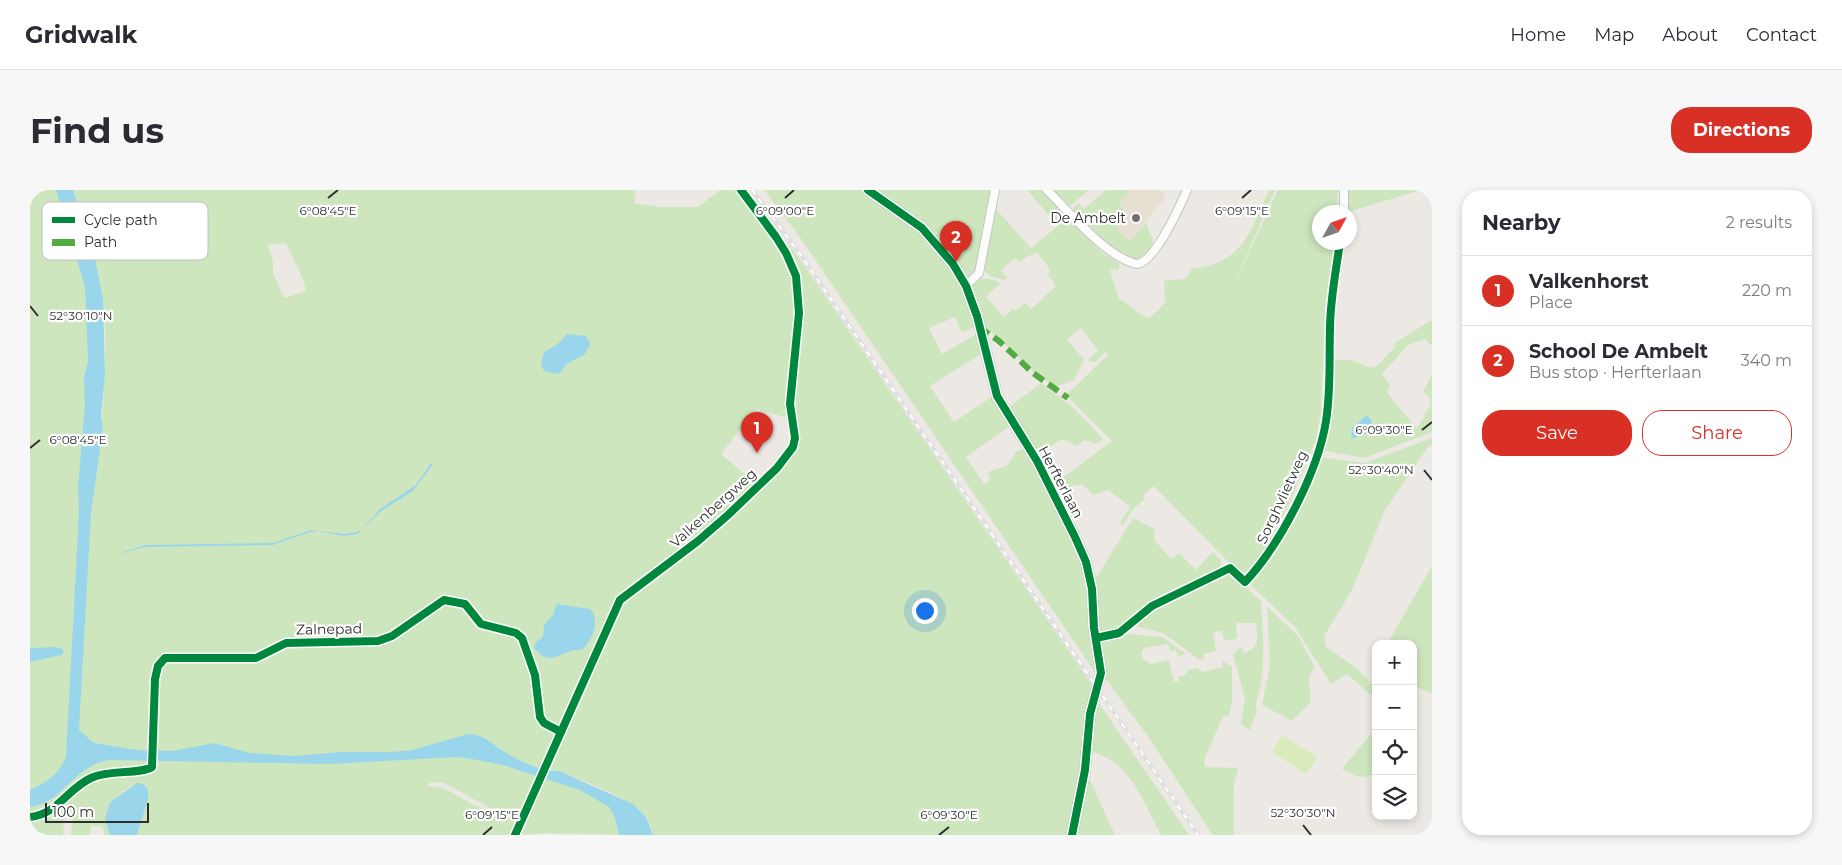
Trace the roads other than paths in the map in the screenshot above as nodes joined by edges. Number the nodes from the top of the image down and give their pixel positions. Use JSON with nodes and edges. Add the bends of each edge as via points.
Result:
{"nodes":[{"id":1,"x":741,"y":190,"type":"edge"},
{"id":2,"x":868,"y":190,"type":"edge"},
{"id":3,"x":995,"y":190,"type":"edge"},
{"id":4,"x":1047,"y":190,"type":"edge"},
{"id":5,"x":1187,"y":190,"type":"edge"},
{"id":6,"x":1344,"y":190,"type":"edge"},
{"id":7,"x":1344,"y":205,"type":"edge"},
{"id":8,"x":1339,"y":250,"type":"edge"},
{"id":9,"x":966,"y":286,"type":"junction"},
{"id":10,"x":1096,"y":638,"type":"junction"},
{"id":11,"x":546,"y":768,"type":"dead end"},
{"id":12,"x":1072,"y":835,"type":"edge"}],
"edges":[{"from":1,"to":11,"type":"street","name":"Valkenbergweg","via":[[781,245],[796,276],[799,307],[790,404],[795,438],[793,447],[781,464],[728,515],[620,600]]},
{"from":2,"to":9,"type":"street","name":"Herfterlaan","via":[[922,228],[953,264]]},
{"from":3,"to":9,"type":"street","via":[[979,273]]},
{"from":4,"to":5,"type":"street","via":[[1110,251],[1137,264],[1149,257]]},
{"from":6,"to":7,"type":"street"},
{"from":8,"to":10,"type":"street","name":"Sorghvlietweg","via":[[1331,311],[1329,389],[1323,432],[1313,465],[1270,553],[1244,582],[1230,568],[1152,606],[1119,633]]},
{"from":9,"to":10,"type":"street","name":"Herfterlaan","via":[[998,396],[1037,462],[1086,562]]},
{"from":10,"to":12,"type":"street","name":"Herfterlaan","via":[[1100,678],[1090,714],[1085,770]]}]}
